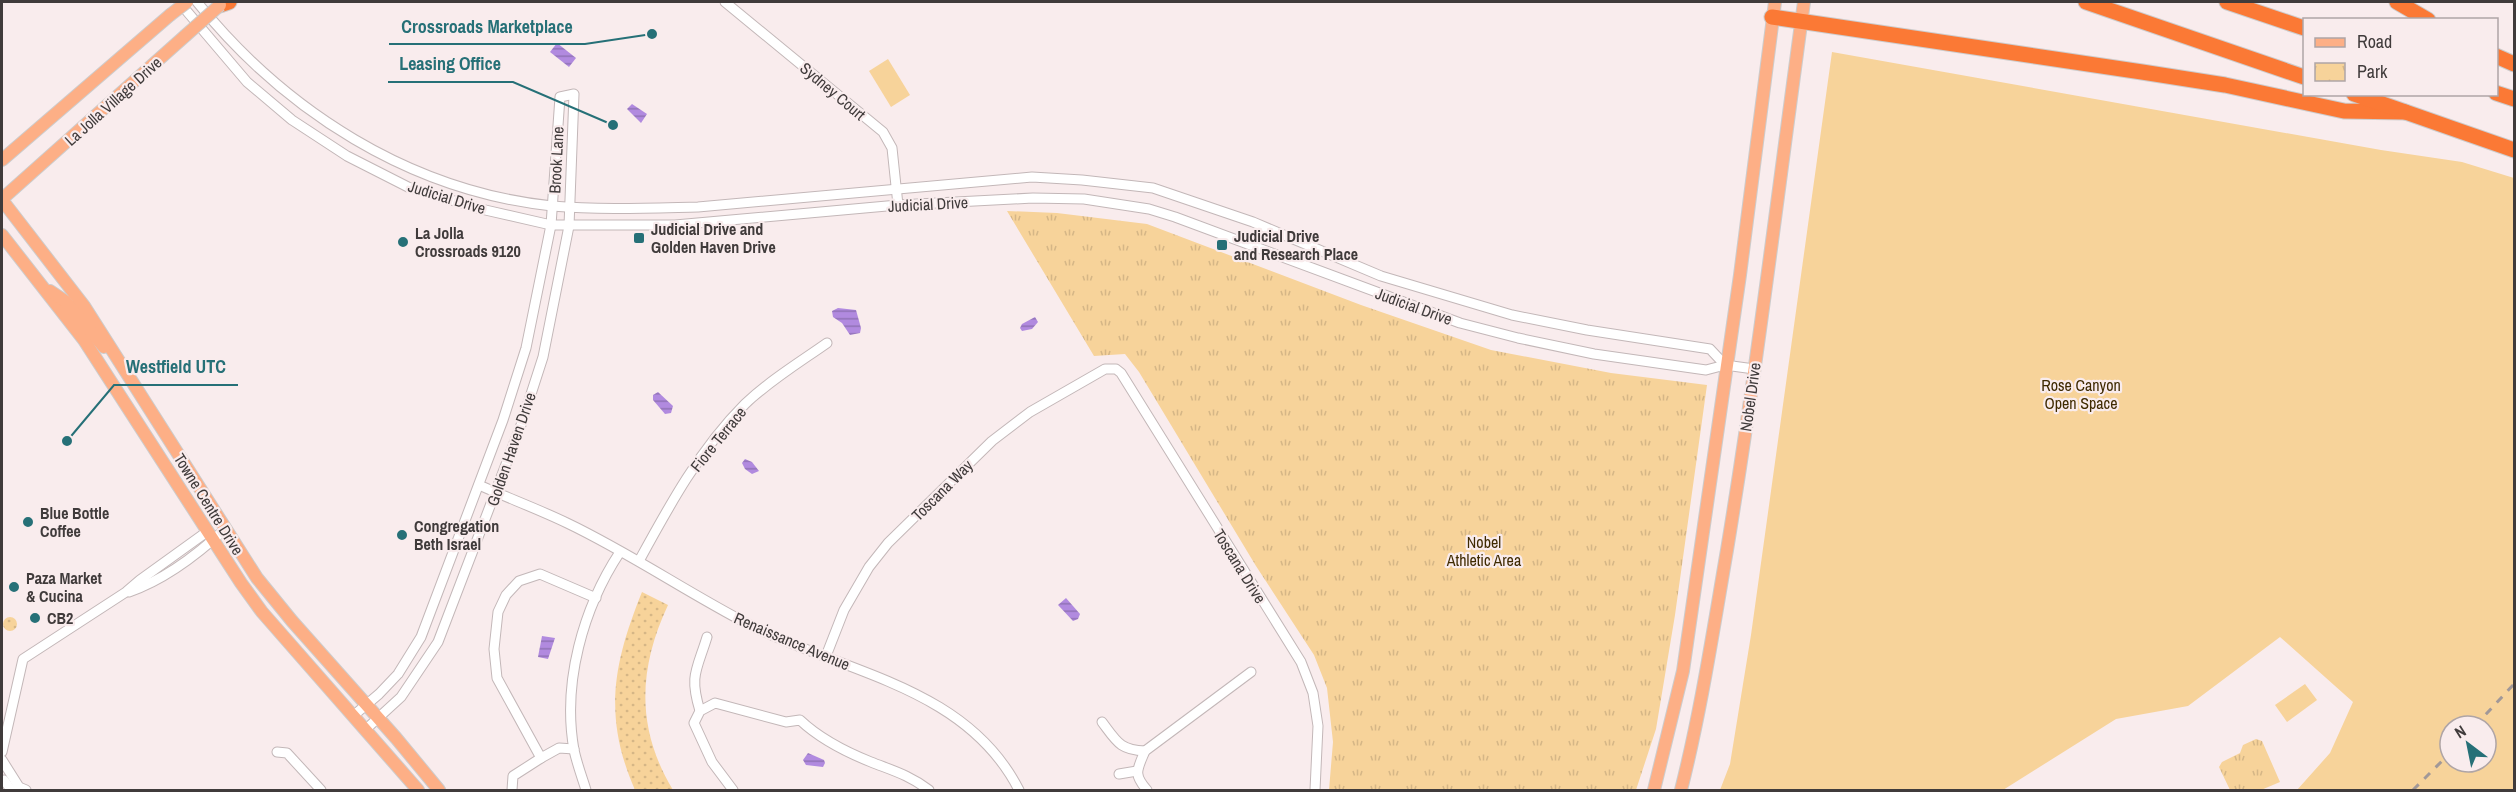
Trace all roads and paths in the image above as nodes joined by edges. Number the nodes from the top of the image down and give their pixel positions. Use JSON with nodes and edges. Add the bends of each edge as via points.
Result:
{"nodes":[{"id":1,"x":179,"y":2,"type":"edge"},
{"id":2,"x":187,"y":2,"type":"edge"},
{"id":3,"x":197,"y":2,"type":"edge"},
{"id":4,"x":725,"y":2,"type":"edge"},
{"id":5,"x":1775,"y":2,"type":"edge"},
{"id":6,"x":1804,"y":2,"type":"edge"},
{"id":7,"x":2086,"y":2,"type":"edge"},
{"id":8,"x":2227,"y":2,"type":"edge"},
{"id":9,"x":2397,"y":2,"type":"edge"},
{"id":10,"x":225,"y":3,"type":"edge"},
{"id":11,"x":1772,"y":17,"type":"junction"},
{"id":12,"x":2425,"y":18,"type":"edge"},
{"id":13,"x":1801,"y":20,"type":"junction"},
{"id":14,"x":2303,"y":28,"type":"edge"},
{"id":15,"x":2498,"y":57,"type":"edge"},
{"id":16,"x":2514,"y":64,"type":"edge"},
{"id":17,"x":2303,"y":77,"type":"edge"},
{"id":18,"x":2498,"y":94,"type":"edge"},
{"id":19,"x":2361,"y":96,"type":"edge"},
{"id":20,"x":2514,"y":99,"type":"edge"},
{"id":21,"x":2406,"y":112,"type":"junction"},
{"id":22,"x":2514,"y":150,"type":"edge"},
{"id":23,"x":2,"y":160,"type":"edge"},
{"id":24,"x":897,"y":188,"type":"junction"},
{"id":25,"x":2,"y":200,"type":"edge"},
{"id":26,"x":898,"y":205,"type":"junction"},
{"id":27,"x":553,"y":206,"type":"junction"},
{"id":28,"x":571,"y":206,"type":"junction"},
{"id":29,"x":551,"y":225,"type":"junction"},
{"id":30,"x":569,"y":226,"type":"junction"},
{"id":31,"x":2,"y":234,"type":"edge"},
{"id":32,"x":39,"y":283,"type":"junction"},
{"id":33,"x":827,"y":343,"type":"dead end"},
{"id":34,"x":113,"y":351,"type":"junction"},
{"id":35,"x":1725,"y":365,"type":"junction"},
{"id":36,"x":1105,"y":369,"type":"joint"},
{"id":37,"x":1754,"y":369,"type":"junction"},
{"id":38,"x":479,"y":485,"type":"junction"},
{"id":39,"x":496,"y":493,"type":"junction"},
{"id":40,"x":225,"y":530,"type":"junction"},
{"id":41,"x":212,"y":535,"type":"junction"},
{"id":42,"x":620,"y":552,"type":"junction"},
{"id":43,"x":639,"y":561,"type":"junction"},
{"id":44,"x":596,"y":598,"type":"junction"},
{"id":45,"x":706,"y":637,"type":"dead end"},
{"id":46,"x":826,"y":656,"type":"junction"},
{"id":47,"x":1251,"y":672,"type":"dead end"},
{"id":48,"x":366,"y":705,"type":"junction"},
{"id":49,"x":700,"y":711,"type":"junction"},
{"id":50,"x":353,"y":716,"type":"junction"},
{"id":51,"x":378,"y":718,"type":"junction"},
{"id":52,"x":1102,"y":722,"type":"dead end"},
{"id":53,"x":365,"y":730,"type":"junction"},
{"id":54,"x":574,"y":749,"type":"junction"},
{"id":55,"x":2,"y":752,"type":"edge"},
{"id":56,"x":277,"y":752,"type":"dead end"},
{"id":57,"x":1146,"y":752,"type":"junction"},
{"id":58,"x":541,"y":758,"type":"junction"},
{"id":59,"x":2,"y":760,"type":"edge"},
{"id":60,"x":1137,"y":771,"type":"junction"},
{"id":61,"x":1119,"y":774,"type":"dead end"},
{"id":62,"x":4,"y":780,"type":"dead end"},
{"id":63,"x":11,"y":790,"type":"edge"},
{"id":64,"x":26,"y":790,"type":"edge"},
{"id":65,"x":319,"y":790,"type":"edge"},
{"id":66,"x":418,"y":790,"type":"edge"},
{"id":67,"x":439,"y":790,"type":"edge"},
{"id":68,"x":512,"y":790,"type":"edge"},
{"id":69,"x":586,"y":790,"type":"edge"},
{"id":70,"x":734,"y":790,"type":"edge"},
{"id":71,"x":929,"y":790,"type":"edge"},
{"id":72,"x":1019,"y":790,"type":"edge"},
{"id":73,"x":1147,"y":790,"type":"edge"},
{"id":74,"x":1315,"y":790,"type":"edge"},
{"id":75,"x":1653,"y":790,"type":"edge"},
{"id":76,"x":1681,"y":790,"type":"edge"}],
"edges":[{"from":1,"to":29,"type":"street","name":"Judicial Drive","via":[[247,82],[292,120],[347,156],[408,187]]},
{"from":2,"to":23,"type":"main road","name":"La Jolla Village Drive","bridge":true},
{"from":3,"to":27,"type":"street","name":"Judicial Drive","via":[[259,70],[356,141],[415,171],[485,193]]},
{"from":4,"to":24,"type":"street","name":"Sydney Court","via":[[883,132],[892,148]]},
{"from":5,"to":11,"type":"main road","name":"Nobel Drive"},
{"from":6,"to":13,"type":"main road","name":"Nobel Drive"},
{"from":7,"to":17,"type":"highway"},
{"from":8,"to":14,"type":"highway"},
{"from":9,"to":12,"type":"highway"},
{"from":10,"to":25,"type":"main road","name":"La Jolla Village Drive","bridge":true},
{"from":11,"to":13,"type":"highway"},
{"from":11,"to":35,"type":"main road","name":"Nobel Drive"},
{"from":13,"to":21,"type":"highway","via":[[2199,81],[2344,111]]},
{"from":13,"to":37,"type":"main road","name":"Nobel Drive"},
{"from":15,"to":16,"type":"highway"},
{"from":18,"to":20,"type":"highway"},
{"from":19,"to":21,"type":"highway"},
{"from":21,"to":22,"type":"highway"},
{"from":24,"to":26,"type":"street","name":"Sydney Court"},
{"from":24,"to":28,"type":"street","name":"Judicial Drive","via":[[698,207]]},
{"from":24,"to":35,"type":"street","name":"Judicial Drive","via":[[1032,177],[1153,189],[1253,222],[1381,276],[1512,315],[1710,349]]},
{"from":25,"to":34,"type":"main road","name":"Towne Centre Drive","via":[[84,306]]},
{"from":26,"to":30,"type":"street","name":"Judicial Drive","via":[[675,225]]},
{"from":26,"to":35,"type":"street","name":"Judicial Drive","via":[[1033,198],[1084,199],[1149,209],[1460,323],[1594,354],[1706,370]]},
{"from":27,"to":28,"type":"street","name":"Judicial Drive"},
{"from":27,"to":28,"type":"street","name":"Brook Lane","via":[[560,97],[574,94]]},
{"from":27,"to":29,"type":"street","name":"Golden Haven Drive"},
{"from":28,"to":30,"type":"street","name":"Golden Haven Drive"},
{"from":29,"to":30,"type":"street","name":"Judicial Drive"},
{"from":29,"to":38,"type":"street","name":"Golden Haven Drive","via":[[526,348]]},
{"from":30,"to":39,"type":"street","name":"Golden Haven Drive","via":[[543,357]]},
{"from":31,"to":32,"type":"main road","name":"Towne Centre Drive"},
{"from":32,"to":34,"type":"main road","via":[[65,301],[100,344]]},
{"from":32,"to":41,"type":"main road","name":"Towne Centre Drive","via":[[84,340]]},
{"from":33,"to":43,"type":"street","name":"Fiore Terrace","via":[[747,403],[725,427],[690,473]]},
{"from":34,"to":40,"type":"main road","name":"Towne Centre Drive"},
{"from":35,"to":37,"type":"street","name":"Judicial Drive"},
{"from":35,"to":75,"type":"main road","name":"Nobel Drive","via":[[1683,671]]},
{"from":36,"to":46,"type":"street","name":"Toscana Way","via":[[1030,412],[992,441],[888,543],[844,609]]},
{"from":36,"to":74,"type":"street","name":"Toscana Drive","via":[[1121,373],[1301,662],[1313,693],[1318,726]]},
{"from":37,"to":76,"type":"main road","name":"Nobel Drive","via":[[1698,725]]},
{"from":38,"to":39,"type":"street","name":"Renaissance Avenue"},
{"from":38,"to":48,"type":"street","name":"Golden Haven Drive","via":[[421,637],[398,674]]},
{"from":39,"to":42,"type":"street","name":"Renaissance Avenue","via":[[566,522]]},
{"from":39,"to":51,"type":"street","name":"Golden Haven Drive","via":[[438,642],[401,697]]},
{"from":40,"to":41,"type":"street"},
{"from":40,"to":48,"type":"main road","name":"Towne Centre Drive","via":[[272,597]]},
{"from":41,"to":50,"type":"main road","name":"Towne Centre Drive","via":[[262,612]]},
{"from":41,"to":55,"type":"street","via":[[23,659]]},
{"from":42,"to":43,"type":"street","name":"Renaissance Avenue"},
{"from":42,"to":44,"type":"street"},
{"from":43,"to":46,"type":"street","name":"Renaissance Avenue","via":[[753,626]]},
{"from":44,"to":54,"type":"street","via":[[573,671]]},
{"from":44,"to":58,"type":"street","via":[[540,574],[519,581],[498,612],[494,649],[497,678]]},
{"from":45,"to":49,"type":"street","via":[[695,676],[694,692]]},
{"from":46,"to":72,"type":"street","name":"Renaissance Avenue","via":[[910,690],[957,717],[988,746]]},
{"from":47,"to":57,"type":"street"},
{"from":48,"to":50,"type":"street","name":"Golden Haven Drive"},
{"from":48,"to":51,"type":"main road","name":"Towne Centre Drive"},
{"from":49,"to":70,"type":"street","via":[[694,723],[700,741]]},
{"from":49,"to":71,"type":"street","via":[[715,703],[786,722],[800,720],[810,730],[857,756],[901,772]]},
{"from":50,"to":53,"type":"main road","name":"Towne Centre Drive"},
{"from":51,"to":53,"type":"street","name":"Golden Haven Drive"},
{"from":51,"to":67,"type":"main road","name":"Towne Centre Drive"},
{"from":52,"to":57,"type":"street","via":[[1119,745]]},
{"from":53,"to":66,"type":"main road","name":"Towne Centre Drive"},
{"from":54,"to":58,"type":"street","via":[[559,748]]},
{"from":54,"to":69,"type":"street"},
{"from":56,"to":65,"type":"street","via":[[287,753]]},
{"from":57,"to":60,"type":"street"},
{"from":58,"to":68,"type":"street","via":[[513,776]]},
{"from":59,"to":64,"type":"street","via":[[19,787]]},
{"from":60,"to":61,"type":"street"},
{"from":60,"to":73,"type":"street"},
{"from":62,"to":63,"type":"street"}]}
